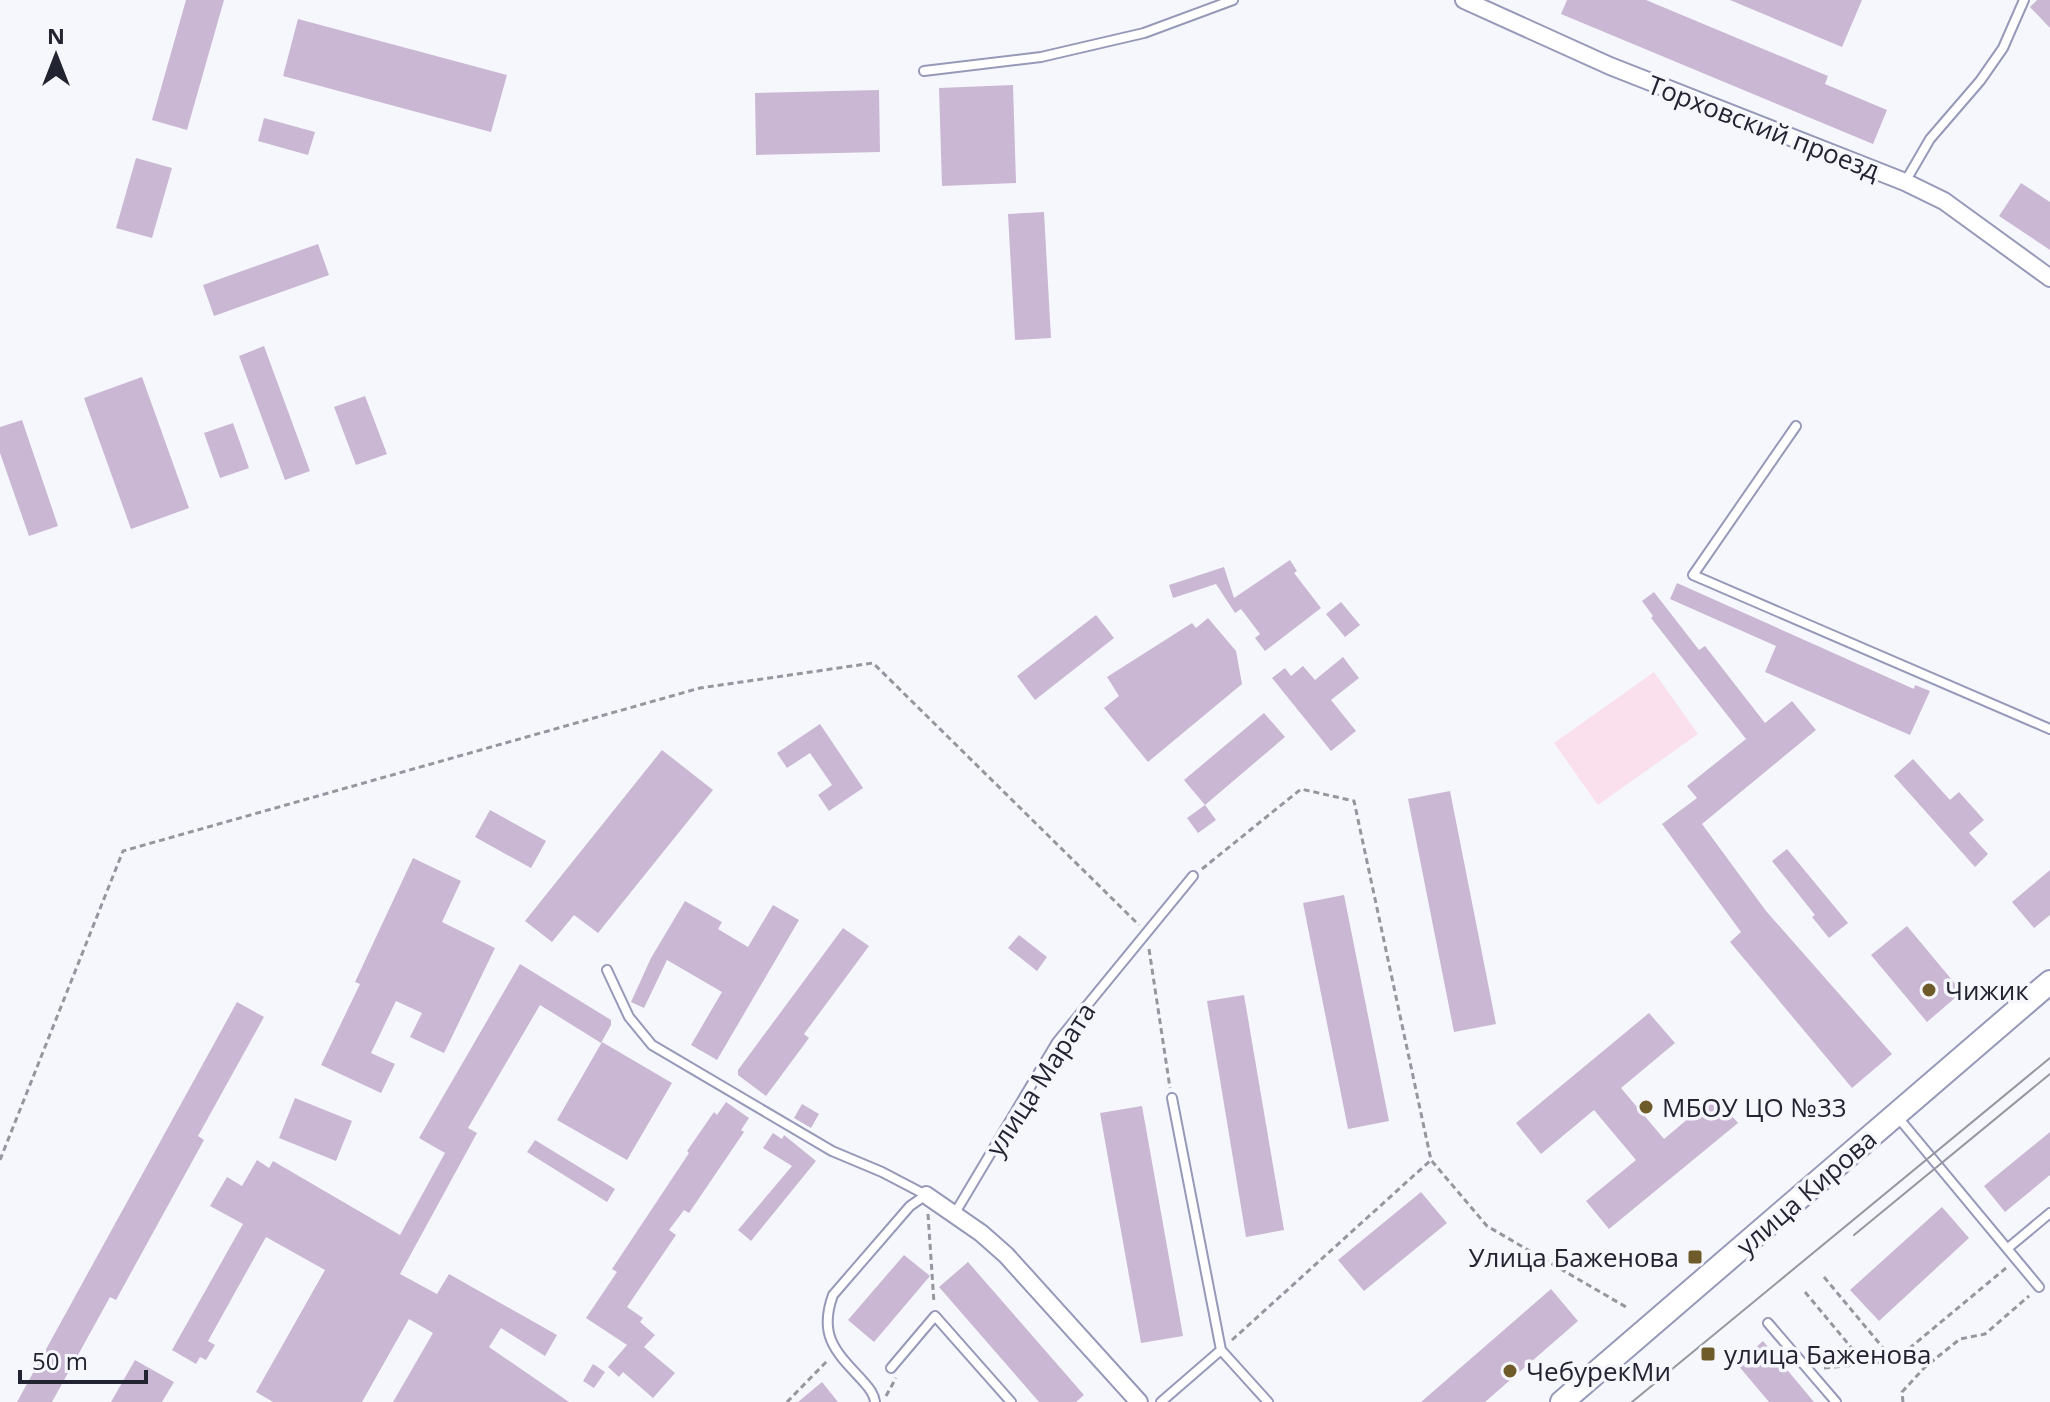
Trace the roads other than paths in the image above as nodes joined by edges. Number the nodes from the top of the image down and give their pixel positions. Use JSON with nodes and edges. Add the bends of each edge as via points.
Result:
{"nodes":[{"id":1,"x":1233,"y":0,"type":"edge"},
{"id":2,"x":1464,"y":0,"type":"edge"},
{"id":3,"x":2024,"y":0,"type":"edge"},
{"id":4,"x":924,"y":71,"type":"dead end"},
{"id":5,"x":1905,"y":182,"type":"junction"},
{"id":6,"x":2049,"y":276,"type":"edge"},
{"id":7,"x":1796,"y":426,"type":"dead end"},
{"id":8,"x":2050,"y":729,"type":"edge"},
{"id":9,"x":1193,"y":876,"type":"road end"},
{"id":10,"x":607,"y":970,"type":"dead end"},
{"id":11,"x":2050,"y":982,"type":"edge"},
{"id":12,"x":1172,"y":1098,"type":"road end"},
{"id":13,"x":1895,"y":1114,"type":"junction"},
{"id":14,"x":926,"y":1195,"type":"junction"},
{"id":15,"x":955,"y":1213,"type":"junction"},
{"id":16,"x":2050,"y":1213,"type":"edge"},
{"id":17,"x":2008,"y":1248,"type":"junction"},
{"id":18,"x":2039,"y":1287,"type":"road end"},
{"id":19,"x":1768,"y":1323,"type":"dead end"},
{"id":20,"x":1221,"y":1350,"type":"junction"},
{"id":21,"x":891,"y":1368,"type":"road end"},
{"id":22,"x":875,"y":1402,"type":"edge"},
{"id":23,"x":1011,"y":1402,"type":"edge"},
{"id":24,"x":1139,"y":1402,"type":"edge"},
{"id":25,"x":1161,"y":1402,"type":"edge"},
{"id":26,"x":1268,"y":1402,"type":"edge"},
{"id":27,"x":1562,"y":1402,"type":"edge"},
{"id":28,"x":1836,"y":1402,"type":"edge"}],
"edges":[{"from":1,"to":4,"type":"lane","via":[[1144,33],[1041,57]]},
{"from":2,"to":5,"type":"street","name":"Торховский проезд","via":[[1610,66]]},
{"from":3,"to":5,"type":"lane","via":[[2003,48],[1930,139]]},
{"from":5,"to":6,"type":"street","name":"Торховский проезд","via":[[1944,201]]},
{"from":7,"to":8,"type":"lane","via":[[1693,575]]},
{"from":9,"to":15,"type":"lane","name":"улица Марата","via":[[1057,1042]]},
{"from":10,"to":14,"type":"lane","via":[[629,1017],[652,1045],[832,1151]]},
{"from":11,"to":13,"type":"street","name":"улица Кирова"},
{"from":12,"to":20,"type":"lane"},
{"from":13,"to":17,"type":"lane"},
{"from":13,"to":27,"type":"street","name":"улица Кирова"},
{"from":14,"to":15,"type":"street"},
{"from":14,"to":22,"type":"lane","via":[[910,1206],[833,1295],[826,1314],[836,1351]]},
{"from":15,"to":24,"type":"street","via":[[1006,1255]]},
{"from":16,"to":17,"type":"lane"},
{"from":17,"to":18,"type":"lane"},
{"from":19,"to":28,"type":"lane"},
{"from":20,"to":25,"type":"lane"},
{"from":20,"to":26,"type":"lane"},
{"from":21,"to":23,"type":"lane","via":[[935,1316]]}]}
